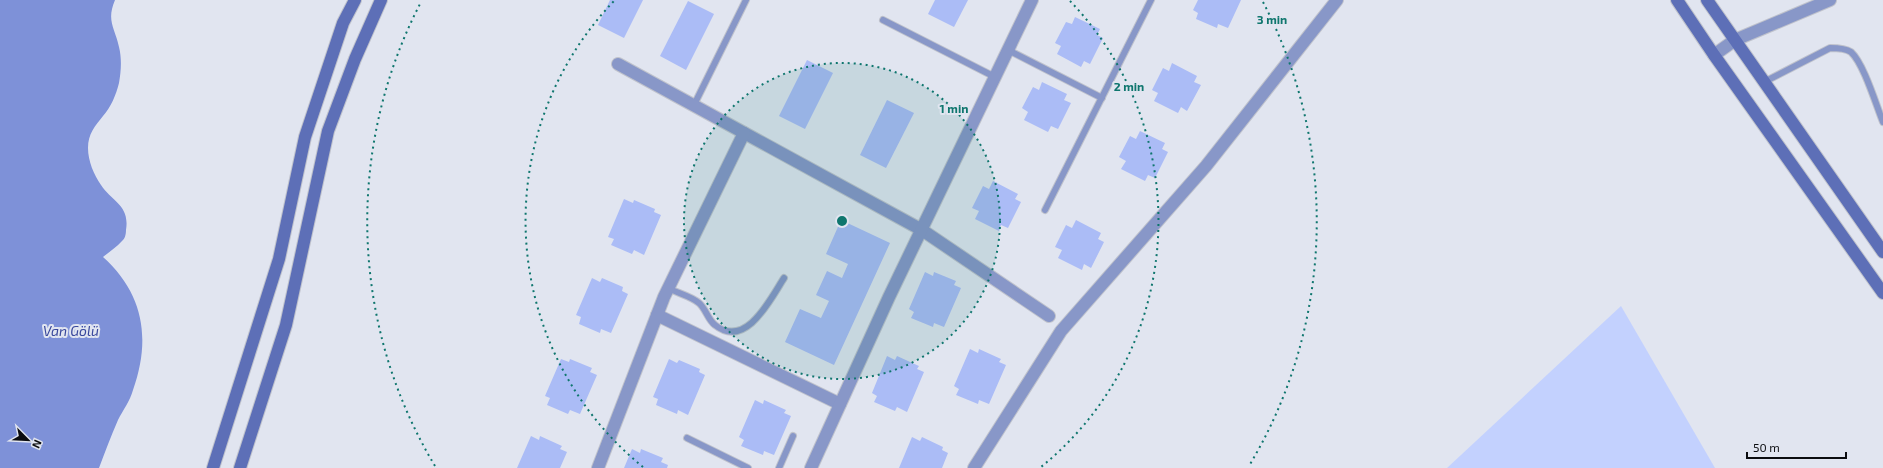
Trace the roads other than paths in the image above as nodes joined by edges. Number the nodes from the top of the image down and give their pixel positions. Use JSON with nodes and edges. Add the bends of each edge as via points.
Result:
{"nodes":[{"id":1,"x":354,"y":0,"type":"edge"},
{"id":2,"x":381,"y":0,"type":"edge"},
{"id":3,"x":746,"y":0,"type":"edge"},
{"id":4,"x":1032,"y":0,"type":"edge"},
{"id":5,"x":1151,"y":0,"type":"edge"},
{"id":6,"x":1337,"y":0,"type":"edge"},
{"id":7,"x":1677,"y":0,"type":"edge"},
{"id":8,"x":1707,"y":0,"type":"edge"},
{"id":9,"x":1830,"y":0,"type":"edge"},
{"id":10,"x":883,"y":20,"type":"dead end"},
{"id":11,"x":1735,"y":40,"type":"junction"},
{"id":12,"x":1008,"y":50,"type":"junction"},
{"id":13,"x":1714,"y":55,"type":"junction"},
{"id":14,"x":618,"y":64,"type":"dead end"},
{"id":15,"x":996,"y":77,"type":"junction"},
{"id":16,"x":1764,"y":82,"type":"junction"},
{"id":17,"x":1102,"y":98,"type":"junction"},
{"id":18,"x":694,"y":105,"type":"junction"},
{"id":19,"x":1883,"y":122,"type":"edge"},
{"id":20,"x":744,"y":133,"type":"junction"},
{"id":21,"x":1045,"y":210,"type":"dead end"},
{"id":22,"x":922,"y":230,"type":"junction"},
{"id":23,"x":1883,"y":252,"type":"edge"},
{"id":24,"x":784,"y":278,"type":"dead end"},
{"id":25,"x":668,"y":288,"type":"junction"},
{"id":26,"x":1883,"y":293,"type":"edge"},
{"id":27,"x":657,"y":315,"type":"junction"},
{"id":28,"x":1048,"y":316,"type":"dead end"},
{"id":29,"x":840,"y":404,"type":"junction"},
{"id":30,"x":793,"y":436,"type":"dead end"},
{"id":31,"x":687,"y":438,"type":"dead end"},
{"id":32,"x":213,"y":468,"type":"edge"},
{"id":33,"x":240,"y":468,"type":"edge"},
{"id":34,"x":598,"y":468,"type":"edge"},
{"id":35,"x":748,"y":468,"type":"edge"},
{"id":36,"x":779,"y":468,"type":"edge"},
{"id":37,"x":811,"y":468,"type":"edge"},
{"id":38,"x":974,"y":468,"type":"edge"}],
"edges":[{"from":1,"to":32,"type":"main road","via":[[343,23],[305,137],[279,259]]},
{"from":2,"to":33,"type":"main road","via":[[328,131],[286,325]]},
{"from":3,"to":18,"type":"lane"},
{"from":4,"to":12,"type":"street"},
{"from":5,"to":17,"type":"lane"},
{"from":6,"to":38,"type":"street","via":[[1206,166],[1061,331]]},
{"from":7,"to":13,"type":"main road"},
{"from":8,"to":11,"type":"main road"},
{"from":9,"to":11,"type":"street"},
{"from":10,"to":15,"type":"lane"},
{"from":11,"to":13,"type":"street"},
{"from":11,"to":16,"type":"main road"},
{"from":12,"to":15,"type":"street"},
{"from":12,"to":17,"type":"lane"},
{"from":13,"to":26,"type":"main road"},
{"from":14,"to":18,"type":"street"},
{"from":15,"to":22,"type":"street"},
{"from":16,"to":19,"type":"lane","via":[[1830,48],[1841,48],[1851,52],[1860,65]]},
{"from":16,"to":23,"type":"main road"},
{"from":17,"to":21,"type":"lane"},
{"from":18,"to":20,"type":"street"},
{"from":20,"to":22,"type":"street"},
{"from":20,"to":25,"type":"street"},
{"from":22,"to":28,"type":"street"},
{"from":22,"to":29,"type":"street"},
{"from":24,"to":25,"type":"lane","via":[[756,320],[739,332],[730,332],[716,326],[699,303]]},
{"from":25,"to":27,"type":"street"},
{"from":27,"to":29,"type":"street"},
{"from":27,"to":34,"type":"street"},
{"from":29,"to":37,"type":"street"},
{"from":30,"to":36,"type":"lane"},
{"from":31,"to":35,"type":"lane"}]}
